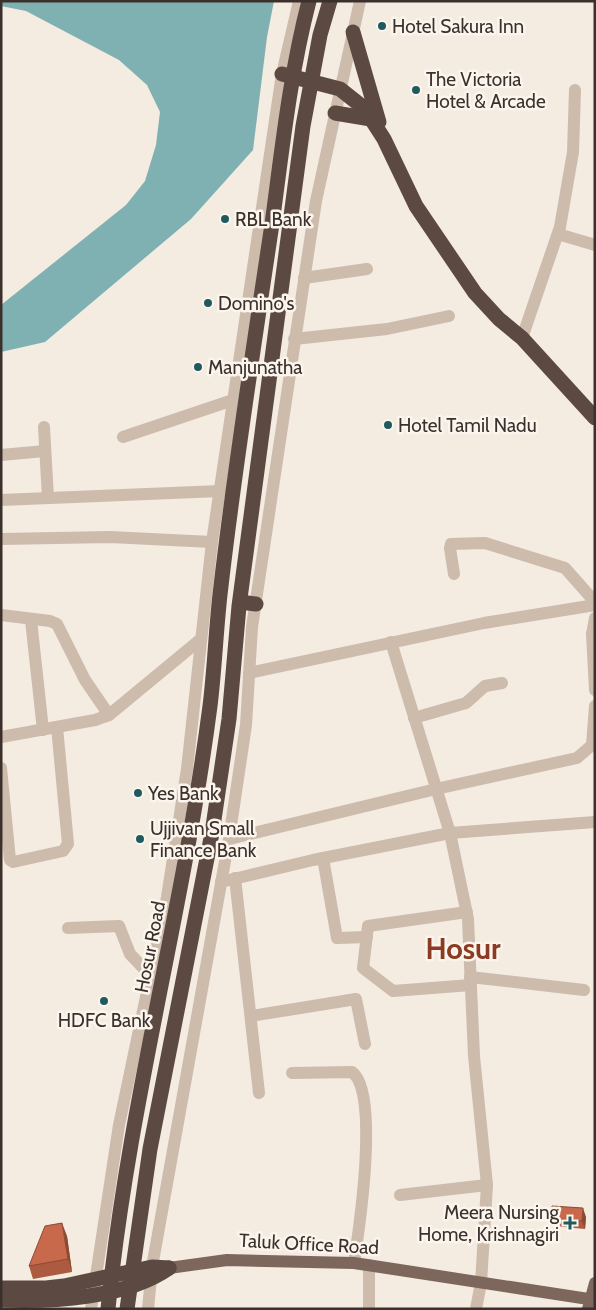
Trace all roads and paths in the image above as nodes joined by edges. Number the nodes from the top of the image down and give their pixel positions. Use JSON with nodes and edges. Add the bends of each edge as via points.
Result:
{"nodes":[{"id":1,"x":299,"y":1,"type":"edge"},
{"id":2,"x":309,"y":1,"type":"edge"},
{"id":3,"x":330,"y":1,"type":"edge"},
{"id":4,"x":360,"y":1,"type":"edge"},
{"id":5,"x":352,"y":32,"type":"junction"},
{"id":6,"x":282,"y":74,"type":"junction"},
{"id":7,"x":340,"y":89,"type":"junction"},
{"id":8,"x":575,"y":90,"type":"dead end"},
{"id":9,"x":335,"y":113,"type":"junction"},
{"id":10,"x":371,"y":119,"type":"junction"},
{"id":11,"x":384,"y":139,"type":"junction"},
{"id":12,"x":558,"y":234,"type":"junction"},
{"id":13,"x":595,"y":245,"type":"edge"},
{"id":14,"x":368,"y":269,"type":"dead end"},
{"id":15,"x":304,"y":278,"type":"junction"},
{"id":16,"x":449,"y":316,"type":"dead end"},
{"id":17,"x":294,"y":338,"type":"junction"},
{"id":18,"x":522,"y":338,"type":"junction"},
{"id":19,"x":233,"y":400,"type":"junction"},
{"id":20,"x":595,"y":418,"type":"edge"},
{"id":21,"x":44,"y":427,"type":"dead end"},
{"id":22,"x":123,"y":437,"type":"dead end"},
{"id":23,"x":45,"y":451,"type":"junction"},
{"id":24,"x":1,"y":455,"type":"edge"},
{"id":25,"x":220,"y":491,"type":"junction"},
{"id":26,"x":48,"y":498,"type":"junction"},
{"id":27,"x":1,"y":500,"type":"edge"},
{"id":28,"x":1,"y":539,"type":"edge"},
{"id":29,"x":212,"y":542,"type":"junction"},
{"id":30,"x":454,"y":574,"type":"dead end"},
{"id":31,"x":216,"y":588,"type":"junction"},
{"id":32,"x":595,"y":603,"type":"edge"},
{"id":33,"x":240,"y":604,"type":"junction"},
{"id":34,"x":256,"y":604,"type":"junction"},
{"id":35,"x":1,"y":616,"type":"edge"},
{"id":36,"x":595,"y":618,"type":"edge"},
{"id":37,"x":31,"y":620,"type":"junction"},
{"id":38,"x":594,"y":633,"type":"edge"},
{"id":39,"x":201,"y":639,"type":"junction"},
{"id":40,"x":391,"y":642,"type":"junction"},
{"id":41,"x":250,"y":673,"type":"junction"},
{"id":42,"x":502,"y":683,"type":"dead end"},
{"id":43,"x":595,"y":690,"type":"edge"},
{"id":44,"x":595,"y":706,"type":"edge"},
{"id":45,"x":109,"y":715,"type":"junction"},
{"id":46,"x":414,"y":718,"type":"junction"},
{"id":47,"x":57,"y":727,"type":"junction"},
{"id":48,"x":44,"y":730,"type":"junction"},
{"id":49,"x":1,"y":737,"type":"edge"},
{"id":50,"x":1,"y":768,"type":"edge"},
{"id":51,"x":436,"y":789,"type":"junction"},
{"id":52,"x":595,"y":822,"type":"edge"},
{"id":53,"x":450,"y":834,"type":"junction"},
{"id":54,"x":229,"y":839,"type":"junction"},
{"id":55,"x":323,"y":858,"type":"junction"},
{"id":56,"x":235,"y":878,"type":"junction"},
{"id":57,"x":221,"y":882,"type":"junction"},
{"id":58,"x":467,"y":912,"type":"junction"},
{"id":59,"x":68,"y":928,"type":"dead end"},
{"id":60,"x":367,"y":937,"type":"junction"},
{"id":61,"x":150,"y":975,"type":"junction"},
{"id":62,"x":471,"y":981,"type":"junction"},
{"id":63,"x":584,"y":990,"type":"dead end"},
{"id":64,"x":251,"y":1016,"type":"junction"},
{"id":65,"x":365,"y":1044,"type":"dead end"},
{"id":66,"x":292,"y":1073,"type":"dead end"},
{"id":67,"x":259,"y":1093,"type":"dead end"},
{"id":68,"x":487,"y":1185,"type":"junction"},
{"id":69,"x":400,"y":1195,"type":"dead end"},
{"id":70,"x":354,"y":1263,"type":"junction"},
{"id":71,"x":369,"y":1265,"type":"junction"},
{"id":72,"x":169,"y":1268,"type":"joint"},
{"id":73,"x":152,"y":1273,"type":"junction"},
{"id":74,"x":481,"y":1283,"type":"junction"},
{"id":75,"x":595,"y":1283,"type":"edge"},
{"id":76,"x":1,"y":1288,"type":"edge"},
{"id":77,"x":93,"y":1294,"type":"edge"},
{"id":78,"x":1,"y":1300,"type":"edge"},
{"id":79,"x":591,"y":1303,"type":"edge"},
{"id":80,"x":67,"y":1304,"type":"edge"},
{"id":81,"x":108,"y":1309,"type":"edge"},
{"id":82,"x":127,"y":1309,"type":"edge"},
{"id":83,"x":148,"y":1309,"type":"edge"},
{"id":84,"x":370,"y":1309,"type":"edge"},
{"id":85,"x":476,"y":1309,"type":"edge"}],
"edges":[{"from":1,"to":6,"type":"street"},
{"from":2,"to":31,"type":"highway","name":"Hosur Road","via":[[286,122]]},
{"from":3,"to":33,"type":"highway","name":"Hosur Road","via":[[320,35],[303,126]]},
{"from":4,"to":5,"type":"street"},
{"from":5,"to":7,"type":"street"},
{"from":5,"to":11,"type":"highway"},
{"from":6,"to":7,"type":"highway"},
{"from":6,"to":19,"type":"street"},
{"from":7,"to":9,"type":"street"},
{"from":7,"to":10,"type":"highway","via":[[364,108]]},
{"from":8,"to":12,"type":"street","via":[[573,152]]},
{"from":9,"to":10,"type":"highway"},
{"from":9,"to":15,"type":"street"},
{"from":10,"to":11,"type":"highway"},
{"from":11,"to":18,"type":"highway","via":[[416,206],[475,294]]},
{"from":12,"to":13,"type":"street"},
{"from":12,"to":18,"type":"street"},
{"from":14,"to":15,"type":"street"},
{"from":15,"to":17,"type":"street"},
{"from":16,"to":17,"type":"street","via":[[386,329]]},
{"from":17,"to":34,"type":"street"},
{"from":18,"to":20,"type":"highway"},
{"from":19,"to":22,"type":"street"},
{"from":19,"to":25,"type":"street"},
{"from":21,"to":23,"type":"street"},
{"from":23,"to":24,"type":"street"},
{"from":23,"to":26,"type":"street"},
{"from":25,"to":26,"type":"street"},
{"from":25,"to":29,"type":"street"},
{"from":26,"to":27,"type":"street"},
{"from":28,"to":29,"type":"street","via":[[110,537]]},
{"from":29,"to":31,"type":"street"},
{"from":30,"to":32,"type":"street","via":[[451,544],[485,543],[564,568]]},
{"from":31,"to":39,"type":"street"},
{"from":31,"to":81,"type":"highway","name":"Hosur Road","via":[[211,702],[195,812],[126,1173]]},
{"from":32,"to":40,"type":"street"},
{"from":33,"to":34,"type":"highway"},
{"from":33,"to":82,"type":"highway","name":"Hosur Road","via":[[212,833],[168,1056]]},
{"from":34,"to":41,"type":"street"},
{"from":35,"to":37,"type":"street"},
{"from":36,"to":38,"type":"street"},
{"from":37,"to":45,"type":"street","via":[[57,624],[85,680]]},
{"from":37,"to":48,"type":"street"},
{"from":38,"to":43,"type":"street"},
{"from":39,"to":45,"type":"street"},
{"from":39,"to":61,"type":"street","via":[[187,769],[167,896]]},
{"from":40,"to":41,"type":"street"},
{"from":40,"to":46,"type":"street"},
{"from":41,"to":54,"type":"street","via":[[246,725]]},
{"from":42,"to":46,"type":"street","via":[[485,686],[466,703]]},
{"from":44,"to":51,"type":"street","via":[[592,745],[576,758]]},
{"from":45,"to":47,"type":"street"},
{"from":46,"to":51,"type":"street"},
{"from":47,"to":48,"type":"street"},
{"from":47,"to":50,"type":"street","via":[[68,844],[63,851],[10,860]]},
{"from":48,"to":49,"type":"street"},
{"from":51,"to":53,"type":"street"},
{"from":51,"to":54,"type":"street"},
{"from":52,"to":53,"type":"street"},
{"from":53,"to":55,"type":"street"},
{"from":53,"to":58,"type":"street"},
{"from":54,"to":57,"type":"street"},
{"from":55,"to":56,"type":"street"},
{"from":55,"to":60,"type":"street","via":[[337,938]]},
{"from":56,"to":57,"type":"street"},
{"from":56,"to":64,"type":"street"},
{"from":57,"to":73,"type":"street"},
{"from":58,"to":60,"type":"street","via":[[368,926]]},
{"from":58,"to":62,"type":"street"},
{"from":59,"to":61,"type":"street","via":[[119,926],[130,954]]},
{"from":60,"to":62,"type":"street","via":[[364,968],[393,991]]},
{"from":61,"to":77,"type":"street","via":[[119,1125]]},
{"from":62,"to":63,"type":"street"},
{"from":62,"to":68,"type":"street","via":[[474,1056]]},
{"from":64,"to":65,"type":"street","via":[[356,1000]]},
{"from":64,"to":67,"type":"street"},
{"from":66,"to":70,"type":"street","via":[[352,1072],[361,1081],[367,1131],[364,1197]]},
{"from":68,"to":69,"type":"street"},
{"from":68,"to":74,"type":"street"},
{"from":70,"to":71,"type":"main road","name":"Taluk Office Road"},
{"from":70,"to":72,"type":"main road","name":"Taluk Office Road","via":[[227,1260]]},
{"from":71,"to":74,"type":"main road","name":"Taluk Office Road"},
{"from":71,"to":84,"type":"street"},
{"from":72,"to":73,"type":"highway","name":"Taluk Office Road"},
{"from":73,"to":77,"type":"highway","name":"Taluk Office Road"},
{"from":73,"to":83,"type":"street"},
{"from":74,"to":79,"type":"main road","name":"Taluk Office Road"},
{"from":74,"to":85,"type":"street"},
{"from":75,"to":79,"type":"main road"},
{"from":76,"to":77,"type":"highway","via":[[46,1288]]},
{"from":77,"to":80,"type":"highway"},
{"from":78,"to":80,"type":"highway"}]}
